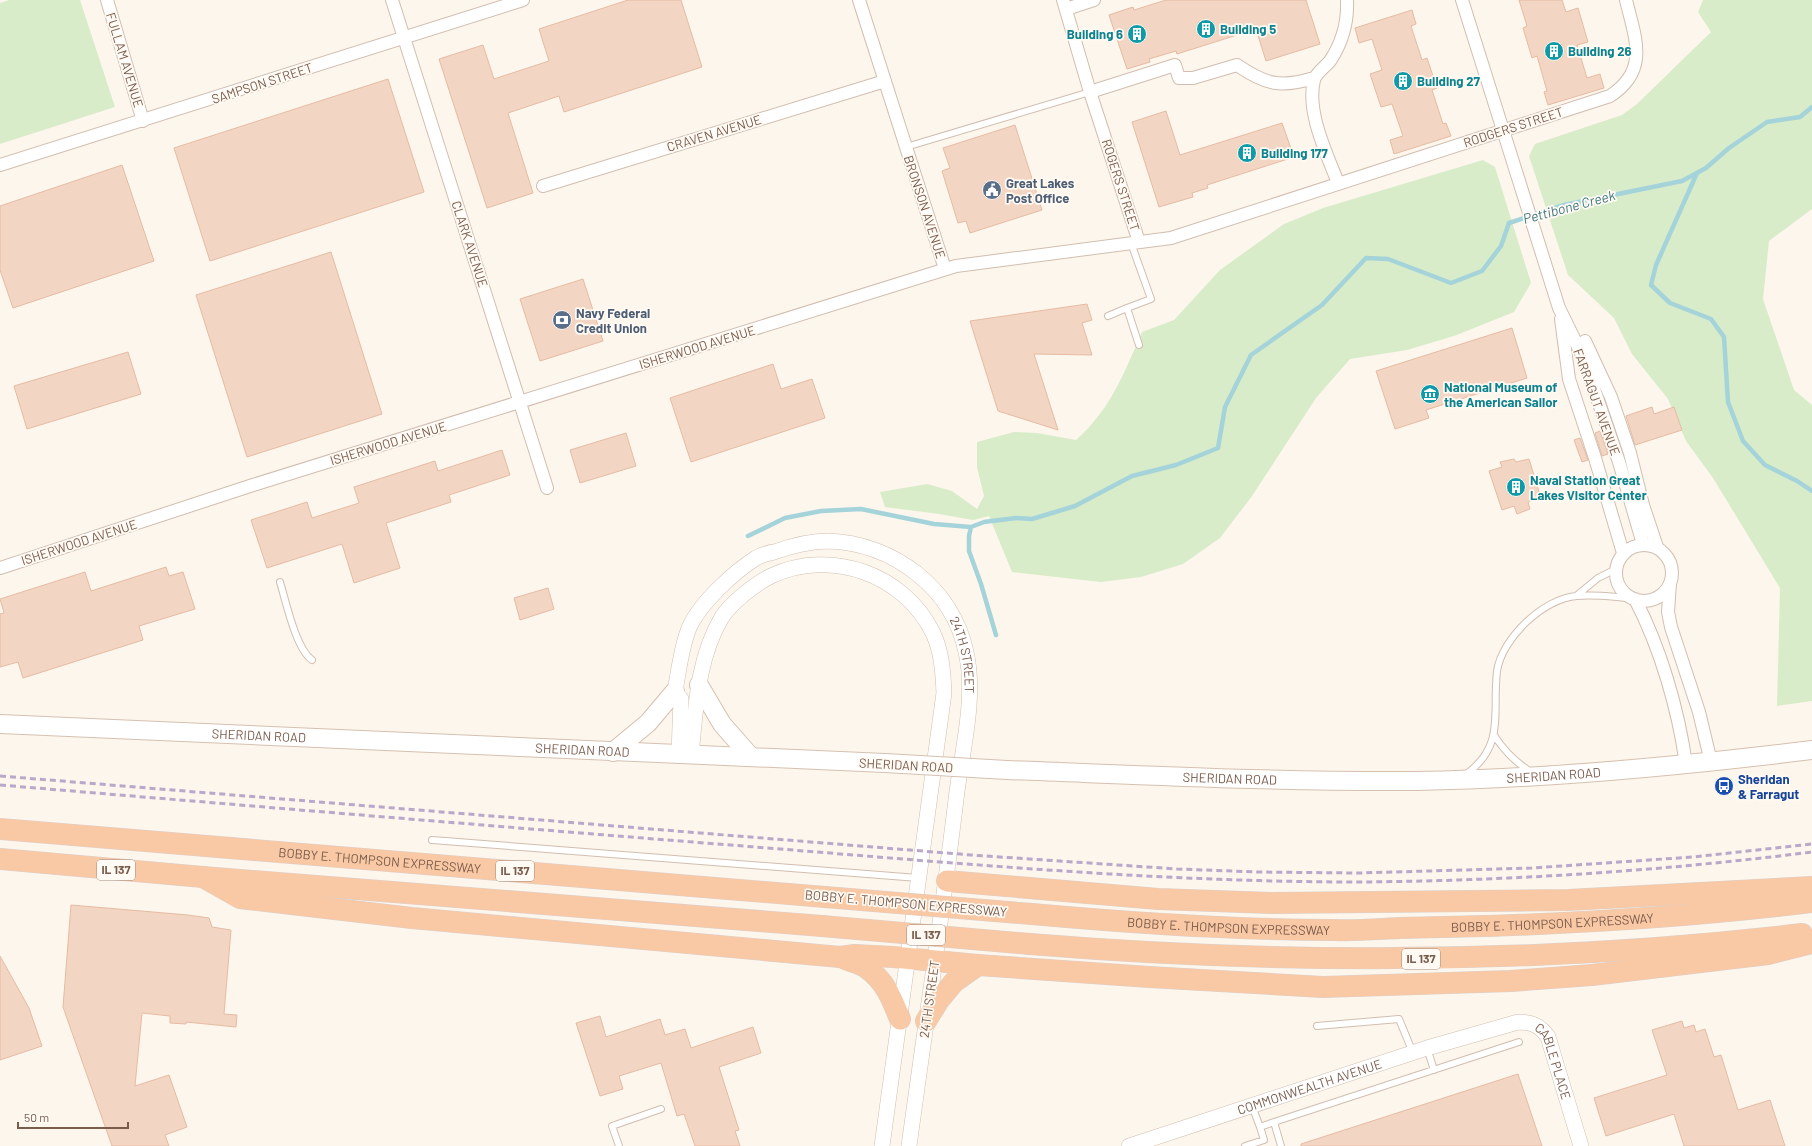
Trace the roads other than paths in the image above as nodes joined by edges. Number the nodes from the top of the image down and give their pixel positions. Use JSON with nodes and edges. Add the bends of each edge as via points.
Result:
{"nodes":[{"id":1,"x":107,"y":0,"type":"edge"},
{"id":2,"x":392,"y":0,"type":"edge"},
{"id":3,"x":524,"y":0,"type":"edge"},
{"id":4,"x":859,"y":0,"type":"edge"},
{"id":5,"x":1094,"y":0,"type":"edge"},
{"id":6,"x":1347,"y":0,"type":"edge"},
{"id":7,"x":1462,"y":0,"type":"edge"},
{"id":8,"x":1626,"y":0,"type":"edge"},
{"id":9,"x":1064,"y":5,"type":"edge"},
{"id":10,"x":404,"y":38,"type":"junction"},
{"id":11,"x":1314,"y":78,"type":"junction"},
{"id":12,"x":885,"y":81,"type":"junction"},
{"id":13,"x":1090,"y":92,"type":"junction"},
{"id":14,"x":143,"y":120,"type":"junction"},
{"id":15,"x":1502,"y":130,"type":"junction"},
{"id":16,"x":906,"y":147,"type":"junction"},
{"id":17,"x":0,"y":166,"type":"edge"},
{"id":18,"x":1338,"y":183,"type":"junction"},
{"id":19,"x":543,"y":186,"type":"dead end"},
{"id":20,"x":1135,"y":242,"type":"junction"},
{"id":21,"x":945,"y":269,"type":"junction"},
{"id":22,"x":1127,"y":308,"type":"junction"},
{"id":23,"x":1559,"y":308,"type":"junction"},
{"id":24,"x":1108,"y":316,"type":"dead end"},
{"id":25,"x":777,"y":322,"type":"joint"},
{"id":26,"x":1139,"y":345,"type":"dead end"},
{"id":27,"x":520,"y":402,"type":"junction"},
{"id":28,"x":547,"y":488,"type":"dead end"},
{"id":29,"x":1643,"y":544,"type":"junction"},
{"id":30,"x":1658,"y":547,"type":"junction"},
{"id":31,"x":1623,"y":553,"type":"junction"},
{"id":32,"x":0,"y":568,"type":"edge"},
{"id":33,"x":1616,"y":569,"type":"junction"},
{"id":34,"x":280,"y":582,"type":"dead end"},
{"id":35,"x":1670,"y":583,"type":"junction"},
{"id":36,"x":1576,"y":596,"type":"junction"},
{"id":37,"x":1633,"y":599,"type":"junction"},
{"id":38,"x":312,"y":660,"type":"dead end"},
{"id":39,"x":699,"y":685,"type":"junction"},
{"id":40,"x":675,"y":691,"type":"junction"},
{"id":41,"x":0,"y":724,"type":"edge"},
{"id":42,"x":1494,"y":735,"type":"junction"},
{"id":43,"x":1812,"y":750,"type":"edge"},
{"id":44,"x":614,"y":752,"type":"junction"},
{"id":45,"x":685,"y":755,"type":"junction"},
{"id":46,"x":751,"y":757,"type":"junction"},
{"id":47,"x":1711,"y":762,"type":"junction"},
{"id":48,"x":1686,"y":764,"type":"junction"},
{"id":49,"x":1538,"y":776,"type":"junction"},
{"id":50,"x":1458,"y":779,"type":"junction"},
{"id":51,"x":0,"y":829,"type":"edge"},
{"id":52,"x":432,"y":840,"type":"dead end"},
{"id":53,"x":0,"y":859,"type":"edge"},
{"id":54,"x":203,"y":877,"type":"junction"},
{"id":55,"x":919,"y":878,"type":"junction"},
{"id":56,"x":947,"y":881,"type":"junction"},
{"id":57,"x":1812,"y":887,"type":"edge"},
{"id":58,"x":1812,"y":902,"type":"edge"},
{"id":59,"x":1812,"y":933,"type":"edge"},
{"id":60,"x":1812,"y":943,"type":"edge"},
{"id":61,"x":840,"y":957,"type":"junction"},
{"id":62,"x":909,"y":958,"type":"junction"},
{"id":63,"x":934,"y":960,"type":"junction"},
{"id":64,"x":978,"y":965,"type":"junction"},
{"id":65,"x":900,"y":1019,"type":"junction"},
{"id":66,"x":926,"y":1021,"type":"junction"},
{"id":67,"x":1317,"y":1026,"type":"dead end"},
{"id":68,"x":1489,"y":1029,"type":"joint"},
{"id":69,"x":1519,"y":1042,"type":"dead end"},
{"id":70,"x":1427,"y":1048,"type":"junction"},
{"id":71,"x":1412,"y":1053,"type":"junction"},
{"id":72,"x":1434,"y":1070,"type":"junction"},
{"id":73,"x":1252,"y":1106,"type":"junction"},
{"id":74,"x":661,"y":1109,"type":"dead end"},
{"id":75,"x":1274,"y":1122,"type":"junction"},
{"id":76,"x":1260,"y":1127,"type":"junction"},
{"id":77,"x":619,"y":1146,"type":"edge"},
{"id":78,"x":882,"y":1146,"type":"edge"},
{"id":79,"x":909,"y":1146,"type":"edge"},
{"id":80,"x":1129,"y":1146,"type":"edge"},
{"id":81,"x":1245,"y":1146,"type":"edge"},
{"id":82,"x":1281,"y":1146,"type":"edge"},
{"id":83,"x":1581,"y":1146,"type":"edge"}],
"edges":[{"from":1,"to":14,"type":"street","name":"FULLAM AVENUE"},
{"from":2,"to":10,"type":"street","name":"CLARK AVENUE"},
{"from":3,"to":10,"type":"street","name":"SAMPSON STREET"},
{"from":4,"to":12,"type":"street","name":"BRONSON AVENUE"},
{"from":5,"to":9,"type":"street"},
{"from":6,"to":11,"type":"street","via":[[1346,22],[1340,43]]},
{"from":7,"to":15,"type":"street","name":"FARRAGUT AVENUE"},
{"from":8,"to":15,"type":"street","name":"RODGERS STREET","via":[[1637,47],[1637,58],[1626,83],[1610,96]]},
{"from":9,"to":13,"type":"street","name":"ROGERS STREET"},
{"from":10,"to":14,"type":"street","name":"SAMPSON STREET"},
{"from":10,"to":27,"type":"street","name":"CLARK AVENUE"},
{"from":11,"to":13,"type":"street","via":[[1281,85],[1249,74],[1237,65],[1193,78],[1179,78],[1175,65]]},
{"from":11,"to":18,"type":"street","via":[[1315,117]]},
{"from":12,"to":16,"type":"street","name":"BRONSON AVENUE"},
{"from":12,"to":19,"type":"street","name":"CRAVEN AVENUE"},
{"from":13,"to":16,"type":"lane"},
{"from":13,"to":20,"type":"street","name":"ROGERS STREET"},
{"from":14,"to":17,"type":"street","name":"SAMPSON STREET"},
{"from":15,"to":18,"type":"street","name":"RODGERS STREET"},
{"from":15,"to":23,"type":"street","name":"FARRAGUT AVENUE"},
{"from":16,"to":21,"type":"street","name":"BRONSON AVENUE"},
{"from":18,"to":20,"type":"street","name":"ROGERS STREET","via":[[1171,238]]},
{"from":20,"to":21,"type":"street"},
{"from":20,"to":22,"type":"lane","via":[[1151,299]]},
{"from":21,"to":25,"type":"street","name":"BRONSON AVENUE"},
{"from":22,"to":24,"type":"lane"},
{"from":22,"to":26,"type":"lane"},
{"from":23,"to":29,"type":"street","name":"FARRAGUT AVENUE","via":[[1583,357],[1619,462]]},
{"from":23,"to":30,"type":"street","name":"FARRAGUT AVENUE","via":[[1584,339],[1611,397]]},
{"from":23,"to":31,"type":"street","name":"FARRAGUT AVENUE","via":[[1569,379]]},
{"from":25,"to":27,"type":"street","name":"ISHERWOOD AVENUE"},
{"from":27,"to":28,"type":"street","name":"CLARK AVENUE"},
{"from":27,"to":32,"type":"street","name":"ISHERWOOD AVENUE","via":[[253,485]]},
{"from":29,"to":30,"type":"street"},
{"from":29,"to":31,"type":"street","via":[[1630,547]]},
{"from":30,"to":35,"type":"street","via":[[1670,562]]},
{"from":31,"to":33,"type":"street"},
{"from":33,"to":36,"type":"lane","via":[[1598,578]]},
{"from":33,"to":37,"type":"street","via":[[1618,584],[1623,593]]},
{"from":34,"to":38,"type":"lane","via":[[299,641],[306,656]]},
{"from":35,"to":37,"type":"street","via":[[1660,597],[1651,601]]},
{"from":35,"to":47,"type":"street","via":[[1668,612],[1671,627],[1699,712]]},
{"from":36,"to":37,"type":"lane"},
{"from":36,"to":42,"type":"lane","via":[[1548,607],[1531,618],[1505,647],[1498,669]]},
{"from":37,"to":48,"type":"street","via":[[1653,638],[1679,721]]},
{"from":39,"to":45,"type":"street","name":"24TH STREET"},
{"from":39,"to":46,"type":"main road","via":[[722,724]]},
{"from":39,"to":55,"type":"street","name":"24TH STREET","via":[[703,661],[723,615],[763,580],[781,571],[810,565],[844,566],[872,575],[902,594],[914,605],[934,634],[943,670],[944,693]]},
{"from":40,"to":44,"type":"main road","via":[[648,723]]},
{"from":40,"to":45,"type":"street","name":"24TH STREET","via":[[681,699]]},
{"from":40,"to":56,"type":"street","name":"24TH STREET","via":[[690,627],[730,577],[758,556],[793,545],[828,541],[863,546],[895,559],[925,579],[946,603],[961,636],[969,668],[968,700]]},
{"from":41,"to":44,"type":"main road","name":"SHERIDAN ROAD"},
{"from":42,"to":49,"type":"lane","via":[[1517,763]]},
{"from":42,"to":50,"type":"lane","via":[[1490,748],[1481,761]]},
{"from":43,"to":47,"type":"main road","name":"SHERIDAN ROAD"},
{"from":44,"to":45,"type":"main road","name":"SHERIDAN ROAD"},
{"from":45,"to":46,"type":"main road","name":"SHERIDAN ROAD"},
{"from":46,"to":50,"type":"main road","name":"SHERIDAN ROAD","bridge":true,"via":[[1305,781]]},
{"from":47,"to":48,"type":"main road","name":"SHERIDAN ROAD"},
{"from":48,"to":49,"type":"main road","name":"SHERIDAN ROAD"},
{"from":49,"to":50,"type":"main road","name":"SHERIDAN ROAD"},
{"from":51,"to":58,"type":"highway","name":"BOBBY E. THOMPSON EXPRESSWAY","number":"IL 137","bridge":true,"via":[[1032,914],[1196,925],[1334,930],[1472,928],[1696,914]]},
{"from":52,"to":55,"type":"lane"},
{"from":53,"to":54,"type":"highway","number":"IL 137"},
{"from":54,"to":59,"type":"highway","number":"IL 137","bridge":true,"via":[[1030,944],[1219,956],[1404,959],[1537,956]]},
{"from":54,"to":61,"type":"highway","via":[[240,898],[412,918]]},
{"from":55,"to":62,"type":"street","name":"24TH STREET"},
{"from":56,"to":57,"type":"highway","via":[[1158,899],[1271,903],[1568,900]]},
{"from":56,"to":63,"type":"street","name":"24TH STREET"},
{"from":60,"to":64,"type":"highway","via":[[1768,954],[1592,975],[1442,984],[1249,984]]},
{"from":61,"to":62,"type":"highway","via":[[855,955]]},
{"from":61,"to":65,"type":"highway","via":[[867,968],[880,980],[889,991]]},
{"from":62,"to":63,"type":"highway"},
{"from":62,"to":65,"type":"street","name":"24TH STREET"},
{"from":63,"to":64,"type":"highway"},
{"from":63,"to":66,"type":"street","name":"24TH STREET"},
{"from":64,"to":66,"type":"highway","via":[[954,982]]},
{"from":65,"to":78,"type":"street","name":"24TH STREET"},
{"from":66,"to":79,"type":"street","name":"24TH STREET"},
{"from":67,"to":71,"type":"lane","via":[[1399,1020]]},
{"from":68,"to":70,"type":"street","name":"COMMONWEALTH AVENUE"},
{"from":68,"to":83,"type":"street","name":"CABLE PLACE","via":[[1529,1022],[1543,1030],[1548,1037]]},
{"from":69,"to":72,"type":"lane"},
{"from":70,"to":71,"type":"street","name":"COMMONWEALTH AVENUE"},
{"from":70,"to":72,"type":"lane"},
{"from":71,"to":73,"type":"street","name":"COMMONWEALTH AVENUE"},
{"from":72,"to":75,"type":"lane"},
{"from":73,"to":76,"type":"lane"},
{"from":73,"to":80,"type":"street","name":"COMMONWEALTH AVENUE"},
{"from":74,"to":77,"type":"lane","via":[[612,1126]]},
{"from":75,"to":76,"type":"lane"},
{"from":75,"to":82,"type":"lane"},
{"from":76,"to":81,"type":"lane","via":[[1264,1140]]}]}
